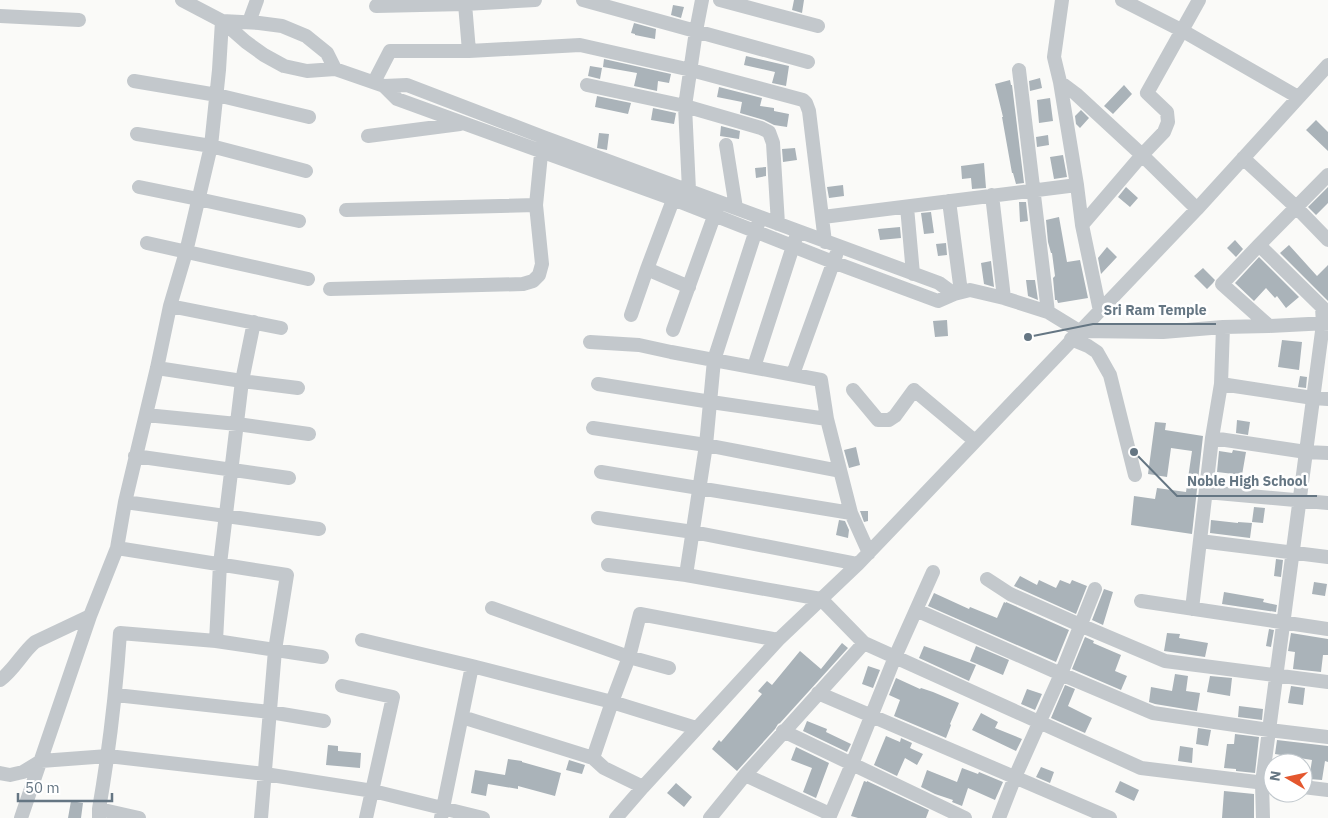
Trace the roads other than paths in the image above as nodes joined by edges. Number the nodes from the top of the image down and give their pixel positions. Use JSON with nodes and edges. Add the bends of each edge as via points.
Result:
{"nodes":[{"id":1,"x":182,"y":0,"type":"edge"},
{"id":2,"x":257,"y":0,"type":"edge"},
{"id":3,"x":535,"y":0,"type":"edge"},
{"id":4,"x":583,"y":0,"type":"edge"},
{"id":5,"x":702,"y":0,"type":"edge"},
{"id":6,"x":720,"y":0,"type":"edge"},
{"id":7,"x":1062,"y":0,"type":"edge"},
{"id":8,"x":1122,"y":0,"type":"edge"},
{"id":9,"x":1199,"y":0,"type":"edge"},
{"id":10,"x":465,"y":2,"type":"edge"},
{"id":11,"x":376,"y":6,"type":"dead end"},
{"id":12,"x":0,"y":16,"type":"edge"},
{"id":13,"x":79,"y":20,"type":"dead end"},
{"id":14,"x":222,"y":21,"type":"junction"},
{"id":15,"x":249,"y":22,"type":"junction"},
{"id":16,"x":818,"y":26,"type":"dead end"},
{"id":17,"x":696,"y":31,"type":"junction"},
{"id":18,"x":1183,"y":31,"type":"junction"},
{"id":19,"x":469,"y":51,"type":"junction"},
{"id":20,"x":808,"y":62,"type":"dead end"},
{"id":21,"x":1328,"y":65,"type":"edge"},
{"id":22,"x":335,"y":69,"type":"junction"},
{"id":23,"x":691,"y":70,"type":"junction"},
{"id":24,"x":1019,"y":70,"type":"dead end"},
{"id":25,"x":134,"y":81,"type":"dead end"},
{"id":26,"x":1060,"y":82,"type":"junction"},
{"id":27,"x":379,"y":84,"type":"junction"},
{"id":28,"x":588,"y":85,"type":"dead end"},
{"id":29,"x":216,"y":95,"type":"junction"},
{"id":30,"x":1298,"y":97,"type":"junction"},
{"id":31,"x":685,"y":106,"type":"junction"},
{"id":32,"x":309,"y":117,"type":"dead end"},
{"id":33,"x":493,"y":118,"type":"junction"},
{"id":34,"x":464,"y":124,"type":"junction"},
{"id":35,"x":137,"y":134,"type":"dead end"},
{"id":36,"x":368,"y":136,"type":"dead end"},
{"id":37,"x":543,"y":137,"type":"junction"},
{"id":38,"x":726,"y":145,"type":"dead end"},
{"id":39,"x":211,"y":146,"type":"junction"},
{"id":40,"x":542,"y":152,"type":"junction"},
{"id":41,"x":1142,"y":155,"type":"junction"},
{"id":42,"x":1243,"y":158,"type":"junction"},
{"id":43,"x":306,"y":170,"type":"dead end"},
{"id":44,"x":1328,"y":175,"type":"edge"},
{"id":45,"x":1077,"y":185,"type":"junction"},
{"id":46,"x":139,"y":187,"type":"dead end"},
{"id":47,"x":1034,"y":190,"type":"junction"},
{"id":48,"x":680,"y":192,"type":"junction"},
{"id":49,"x":992,"y":195,"type":"junction"},
{"id":50,"x":198,"y":199,"type":"junction"},
{"id":51,"x":949,"y":201,"type":"junction"},
{"id":52,"x":536,"y":205,"type":"junction"},
{"id":53,"x":1296,"y":206,"type":"junction"},
{"id":54,"x":907,"y":207,"type":"junction"},
{"id":55,"x":736,"y":208,"type":"junction"},
{"id":56,"x":716,"y":209,"type":"junction"},
{"id":57,"x":1197,"y":209,"type":"junction"},
{"id":58,"x":346,"y":210,"type":"dead end"},
{"id":59,"x":823,"y":217,"type":"junction"},
{"id":60,"x":760,"y":218,"type":"junction"},
{"id":61,"x":299,"y":221,"type":"dead end"},
{"id":62,"x":778,"y":224,"type":"junction"},
{"id":63,"x":1082,"y":225,"type":"junction"},
{"id":64,"x":756,"y":232,"type":"junction"},
{"id":65,"x":798,"y":232,"type":"junction"},
{"id":66,"x":1328,"y":240,"type":"edge"},
{"id":67,"x":147,"y":243,"type":"dead end"},
{"id":68,"x":832,"y":244,"type":"junction"},
{"id":69,"x":1259,"y":244,"type":"junction"},
{"id":70,"x":794,"y":246,"type":"junction"},
{"id":71,"x":186,"y":252,"type":"junction"},
{"id":72,"x":833,"y":262,"type":"junction"},
{"id":73,"x":647,"y":269,"type":"junction"},
{"id":74,"x":913,"y":274,"type":"junction"},
{"id":75,"x":308,"y":279,"type":"dead end"},
{"id":76,"x":689,"y":287,"type":"junction"},
{"id":77,"x":330,"y":289,"type":"dead end"},
{"id":78,"x":958,"y":293,"type":"junction"},
{"id":79,"x":1004,"y":298,"type":"junction"},
{"id":80,"x":170,"y":306,"type":"junction"},
{"id":81,"x":1100,"y":311,"type":"junction"},
{"id":82,"x":1048,"y":312,"type":"junction"},
{"id":83,"x":631,"y":315,"type":"dead end"},
{"id":84,"x":254,"y":322,"type":"junction"},
{"id":85,"x":1325,"y":324,"type":"edge"},
{"id":86,"x":1269,"y":326,"type":"junction"},
{"id":87,"x":1223,"y":327,"type":"junction"},
{"id":88,"x":280,"y":328,"type":"dead end"},
{"id":89,"x":674,"y":330,"type":"dead end"},
{"id":90,"x":1075,"y":335,"type":"junction"},
{"id":91,"x":590,"y":342,"type":"dead end"},
{"id":92,"x":714,"y":360,"type":"junction"},
{"id":93,"x":754,"y":367,"type":"junction"},
{"id":94,"x":157,"y":368,"type":"junction"},
{"id":95,"x":793,"y":374,"type":"junction"},
{"id":96,"x":242,"y":381,"type":"junction"},
{"id":97,"x":598,"y":384,"type":"dead end"},
{"id":98,"x":1221,"y":384,"type":"junction"},
{"id":99,"x":298,"y":388,"type":"dead end"},
{"id":100,"x":853,"y":390,"type":"dead end"},
{"id":101,"x":1313,"y":398,"type":"junction"},
{"id":102,"x":1328,"y":399,"type":"edge"},
{"id":103,"x":710,"y":402,"type":"junction"},
{"id":104,"x":146,"y":415,"type":"junction"},
{"id":105,"x":827,"y":418,"type":"junction"},
{"id":106,"x":237,"y":424,"type":"junction"},
{"id":107,"x":594,"y":428,"type":"dead end"},
{"id":108,"x":309,"y":434,"type":"dead end"},
{"id":109,"x":1212,"y":438,"type":"junction"},
{"id":110,"x":975,"y":441,"type":"junction"},
{"id":111,"x":706,"y":445,"type":"junction"},
{"id":112,"x":1306,"y":452,"type":"junction"},
{"id":113,"x":1328,"y":453,"type":"edge"},
{"id":114,"x":135,"y":456,"type":"junction"},
{"id":115,"x":231,"y":470,"type":"junction"},
{"id":116,"x":840,"y":471,"type":"junction"},
{"id":117,"x":601,"y":472,"type":"dead end"},
{"id":118,"x":1135,"y":474,"type":"dead end"},
{"id":119,"x":289,"y":478,"type":"dead end"},
{"id":120,"x":699,"y":488,"type":"junction"},
{"id":121,"x":1206,"y":492,"type":"junction"},
{"id":122,"x":1299,"y":501,"type":"junction"},
{"id":123,"x":125,"y":502,"type":"junction"},
{"id":124,"x":1328,"y":504,"type":"edge"},
{"id":125,"x":851,"y":513,"type":"junction"},
{"id":126,"x":225,"y":515,"type":"junction"},
{"id":127,"x":598,"y":518,"type":"dead end"},
{"id":128,"x":319,"y":529,"type":"dead end"},
{"id":129,"x":693,"y":532,"type":"junction"},
{"id":130,"x":1200,"y":541,"type":"junction"},
{"id":131,"x":117,"y":548,"type":"junction"},
{"id":132,"x":869,"y":552,"type":"junction"},
{"id":133,"x":1292,"y":552,"type":"junction"},
{"id":134,"x":1328,"y":557,"type":"edge"},
{"id":135,"x":220,"y":564,"type":"junction"},
{"id":136,"x":858,"y":564,"type":"junction"},
{"id":137,"x":608,"y":565,"type":"dead end"},
{"id":138,"x":933,"y":572,"type":"dead end"},
{"id":139,"x":686,"y":574,"type":"junction"},
{"id":140,"x":987,"y":579,"type":"dead end"},
{"id":141,"x":1095,"y":589,"type":"dead end"},
{"id":142,"x":821,"y":599,"type":"junction"},
{"id":143,"x":1141,"y":601,"type":"dead end"},
{"id":144,"x":492,"y":608,"type":"dead end"},
{"id":145,"x":1192,"y":609,"type":"junction"},
{"id":146,"x":916,"y":610,"type":"junction"},
{"id":147,"x":90,"y":616,"type":"junction"},
{"id":148,"x":1283,"y":623,"type":"junction"},
{"id":149,"x":1080,"y":626,"type":"junction"},
{"id":150,"x":1328,"y":629,"type":"edge"},
{"id":151,"x":362,"y":640,"type":"dead end"},
{"id":152,"x":778,"y":640,"type":"junction"},
{"id":153,"x":216,"y":641,"type":"junction"},
{"id":154,"x":864,"y":643,"type":"junction"},
{"id":155,"x":275,"y":650,"type":"junction"},
{"id":156,"x":322,"y":657,"type":"dead end"},
{"id":157,"x":629,"y":657,"type":"junction"},
{"id":158,"x":895,"y":657,"type":"junction"},
{"id":159,"x":472,"y":666,"type":"junction"},
{"id":160,"x":669,"y":668,"type":"dead end"},
{"id":161,"x":1060,"y":674,"type":"junction"},
{"id":162,"x":1276,"y":675,"type":"junction"},
{"id":163,"x":0,"y":680,"type":"edge"},
{"id":164,"x":1328,"y":682,"type":"edge"},
{"id":165,"x":342,"y":686,"type":"dead end"},
{"id":166,"x":818,"y":693,"type":"junction"},
{"id":167,"x":116,"y":695,"type":"junction"},
{"id":168,"x":612,"y":702,"type":"junction"},
{"id":169,"x":270,"y":712,"type":"junction"},
{"id":170,"x":871,"y":716,"type":"junction"},
{"id":171,"x":462,"y":717,"type":"junction"},
{"id":172,"x":324,"y":720,"type":"dead end"},
{"id":173,"x":1040,"y":722,"type":"junction"},
{"id":174,"x":696,"y":728,"type":"junction"},
{"id":175,"x":1269,"y":730,"type":"junction"},
{"id":176,"x":783,"y":731,"type":"junction"},
{"id":177,"x":1328,"y":737,"type":"edge"},
{"id":178,"x":1269,"y":753,"type":"edge"},
{"id":179,"x":108,"y":756,"type":"junction"},
{"id":180,"x":593,"y":758,"type":"junction"},
{"id":181,"x":41,"y":761,"type":"junction"},
{"id":182,"x":852,"y":764,"type":"junction"},
{"id":183,"x":0,"y":773,"type":"edge"},
{"id":184,"x":265,"y":774,"type":"junction"},
{"id":185,"x":745,"y":774,"type":"junction"},
{"id":186,"x":1015,"y":777,"type":"junction"},
{"id":187,"x":1263,"y":782,"type":"edge"},
{"id":188,"x":643,"y":787,"type":"junction"},
{"id":189,"x":1313,"y":788,"type":"edge"},
{"id":190,"x":1328,"y":790,"type":"edge"},
{"id":191,"x":373,"y":791,"type":"junction"},
{"id":192,"x":1265,"y":803,"type":"edge"},
{"id":193,"x":442,"y":813,"type":"edge"},
{"id":194,"x":99,"y":814,"type":"edge"},
{"id":195,"x":830,"y":816,"type":"edge"},
{"id":196,"x":22,"y":818,"type":"edge"},
{"id":197,"x":139,"y":818,"type":"edge"},
{"id":198,"x":261,"y":818,"type":"edge"},
{"id":199,"x":366,"y":818,"type":"edge"},
{"id":200,"x":483,"y":818,"type":"edge"},
{"id":201,"x":616,"y":818,"type":"edge"},
{"id":202,"x":710,"y":818,"type":"edge"},
{"id":203,"x":965,"y":818,"type":"edge"},
{"id":204,"x":999,"y":818,"type":"edge"},
{"id":205,"x":1110,"y":818,"type":"edge"},
{"id":206,"x":1263,"y":818,"type":"edge"}],
"edges":[{"from":1,"to":14,"type":"street"},
{"from":2,"to":15,"type":"street"},
{"from":3,"to":10,"type":"street"},
{"from":4,"to":17,"type":"street"},
{"from":5,"to":17,"type":"street"},
{"from":6,"to":16,"type":"street"},
{"from":7,"to":26,"type":"street","via":[[1054,56]]},
{"from":8,"to":18,"type":"street"},
{"from":9,"to":18,"type":"street"},
{"from":10,"to":11,"type":"street"},
{"from":10,"to":19,"type":"street"},
{"from":12,"to":13,"type":"street"},
{"from":14,"to":15,"type":"street"},
{"from":14,"to":22,"type":"street","via":[[264,56],[284,66],[308,71]]},
{"from":14,"to":29,"type":"street"},
{"from":15,"to":22,"type":"street","via":[[282,26],[306,36],[327,53]]},
{"from":17,"to":20,"type":"street"},
{"from":17,"to":23,"type":"street"},
{"from":18,"to":30,"type":"street"},
{"from":18,"to":41,"type":"street","via":[[1147,93],[1168,112],[1168,122],[1164,132]]},
{"from":19,"to":23,"type":"street","via":[[580,45]]},
{"from":19,"to":27,"type":"street","via":[[390,51]]},
{"from":21,"to":30,"type":"street"},
{"from":22,"to":27,"type":"street"},
{"from":23,"to":31,"type":"street"},
{"from":23,"to":59,"type":"street","via":[[806,103]]},
{"from":24,"to":47,"type":"street"},
{"from":25,"to":29,"type":"street"},
{"from":26,"to":41,"type":"street"},
{"from":26,"to":45,"type":"street"},
{"from":27,"to":33,"type":"street","via":[[407,85]]},
{"from":27,"to":34,"type":"street","via":[[397,99]]},
{"from":28,"to":31,"type":"street"},
{"from":29,"to":32,"type":"street"},
{"from":29,"to":39,"type":"street"},
{"from":30,"to":42,"type":"street"},
{"from":31,"to":48,"type":"street"},
{"from":31,"to":62,"type":"street","via":[[769,132],[774,142]]},
{"from":33,"to":34,"type":"street"},
{"from":33,"to":37,"type":"street"},
{"from":34,"to":36,"type":"street"},
{"from":34,"to":40,"type":"street"},
{"from":35,"to":39,"type":"street"},
{"from":37,"to":40,"type":"street"},
{"from":37,"to":48,"type":"street"},
{"from":38,"to":55,"type":"street"},
{"from":39,"to":43,"type":"street"},
{"from":39,"to":50,"type":"street"},
{"from":40,"to":48,"type":"street"},
{"from":40,"to":52,"type":"street"},
{"from":41,"to":57,"type":"street"},
{"from":41,"to":63,"type":"street"},
{"from":42,"to":53,"type":"street"},
{"from":42,"to":57,"type":"street"},
{"from":44,"to":53,"type":"street"},
{"from":45,"to":47,"type":"street"},
{"from":45,"to":63,"type":"street"},
{"from":46,"to":50,"type":"street"},
{"from":47,"to":49,"type":"street"},
{"from":47,"to":82,"type":"street"},
{"from":48,"to":56,"type":"street"},
{"from":48,"to":73,"type":"street"},
{"from":49,"to":51,"type":"street"},
{"from":49,"to":79,"type":"street"},
{"from":50,"to":61,"type":"street"},
{"from":50,"to":71,"type":"street"},
{"from":51,"to":54,"type":"street"},
{"from":51,"to":78,"type":"street"},
{"from":52,"to":58,"type":"street"},
{"from":52,"to":77,"type":"street","via":[[542,264],[533,281],[523,284]]},
{"from":53,"to":66,"type":"street"},
{"from":53,"to":69,"type":"street"},
{"from":54,"to":59,"type":"street"},
{"from":54,"to":74,"type":"street"},
{"from":55,"to":56,"type":"street"},
{"from":55,"to":60,"type":"street"},
{"from":56,"to":64,"type":"street"},
{"from":56,"to":76,"type":"street"},
{"from":57,"to":81,"type":"street"},
{"from":59,"to":68,"type":"street"},
{"from":60,"to":62,"type":"street"},
{"from":60,"to":64,"type":"street"},
{"from":62,"to":65,"type":"street"},
{"from":63,"to":81,"type":"street"},
{"from":64,"to":70,"type":"street"},
{"from":64,"to":92,"type":"street"},
{"from":65,"to":68,"type":"street"},
{"from":65,"to":70,"type":"street"},
{"from":67,"to":71,"type":"street"},
{"from":68,"to":72,"type":"street"},
{"from":68,"to":74,"type":"street"},
{"from":69,"to":85,"type":"street","via":[[1322,307]]},
{"from":69,"to":86,"type":"street","via":[[1222,284]]},
{"from":70,"to":72,"type":"street"},
{"from":70,"to":93,"type":"street"},
{"from":71,"to":75,"type":"street"},
{"from":71,"to":80,"type":"street"},
{"from":72,"to":78,"type":"street","via":[[938,301]]},
{"from":72,"to":95,"type":"street"},
{"from":73,"to":76,"type":"street"},
{"from":73,"to":83,"type":"street"},
{"from":74,"to":78,"type":"street"},
{"from":76,"to":89,"type":"street"},
{"from":78,"to":79,"type":"street","via":[[970,290]]},
{"from":79,"to":82,"type":"street"},
{"from":80,"to":84,"type":"street"},
{"from":80,"to":94,"type":"street"},
{"from":81,"to":90,"type":"street"},
{"from":82,"to":90,"type":"street"},
{"from":84,"to":88,"type":"street"},
{"from":84,"to":96,"type":"street"},
{"from":85,"to":86,"type":"street"},
{"from":85,"to":101,"type":"street"},
{"from":86,"to":87,"type":"street"},
{"from":87,"to":90,"type":"street"},
{"from":87,"to":98,"type":"street"},
{"from":90,"to":110,"type":"street"},
{"from":90,"to":118,"type":"street","via":[[1097,352],[1110,375]]},
{"from":91,"to":92,"type":"street","via":[[639,345]]},
{"from":92,"to":93,"type":"street"},
{"from":92,"to":103,"type":"street"},
{"from":93,"to":95,"type":"street"},
{"from":94,"to":96,"type":"street"},
{"from":94,"to":104,"type":"street"},
{"from":95,"to":105,"type":"street","via":[[821,380]]},
{"from":96,"to":99,"type":"street"},
{"from":96,"to":106,"type":"street"},
{"from":97,"to":103,"type":"street"},
{"from":98,"to":101,"type":"street"},
{"from":98,"to":109,"type":"street"},
{"from":100,"to":110,"type":"street","via":[[878,420],[895,416],[914,390]]},
{"from":101,"to":102,"type":"street"},
{"from":101,"to":112,"type":"street"},
{"from":103,"to":105,"type":"street"},
{"from":103,"to":111,"type":"street"},
{"from":104,"to":106,"type":"street"},
{"from":104,"to":114,"type":"street"},
{"from":105,"to":116,"type":"street"},
{"from":106,"to":108,"type":"street"},
{"from":106,"to":115,"type":"street"},
{"from":107,"to":111,"type":"street"},
{"from":109,"to":112,"type":"street"},
{"from":109,"to":121,"type":"street"},
{"from":110,"to":132,"type":"street"},
{"from":111,"to":116,"type":"street"},
{"from":111,"to":120,"type":"street"},
{"from":112,"to":113,"type":"street"},
{"from":112,"to":122,"type":"street"},
{"from":114,"to":115,"type":"street"},
{"from":114,"to":123,"type":"street"},
{"from":115,"to":119,"type":"street"},
{"from":115,"to":126,"type":"street"},
{"from":116,"to":125,"type":"street"},
{"from":117,"to":120,"type":"street"},
{"from":120,"to":125,"type":"street"},
{"from":120,"to":129,"type":"street"},
{"from":121,"to":122,"type":"street"},
{"from":121,"to":130,"type":"street"},
{"from":122,"to":124,"type":"street"},
{"from":122,"to":133,"type":"street"},
{"from":123,"to":126,"type":"street"},
{"from":123,"to":131,"type":"street"},
{"from":125,"to":132,"type":"street"},
{"from":126,"to":128,"type":"street"},
{"from":126,"to":135,"type":"street"},
{"from":127,"to":129,"type":"street"},
{"from":129,"to":136,"type":"street"},
{"from":129,"to":139,"type":"street"},
{"from":130,"to":133,"type":"street"},
{"from":130,"to":145,"type":"street"},
{"from":131,"to":135,"type":"street"},
{"from":131,"to":147,"type":"street"},
{"from":132,"to":136,"type":"street"},
{"from":133,"to":134,"type":"street"},
{"from":133,"to":148,"type":"street"},
{"from":135,"to":153,"type":"street"},
{"from":135,"to":155,"type":"street","via":[[287,575]]},
{"from":136,"to":142,"type":"street"},
{"from":137,"to":139,"type":"street"},
{"from":138,"to":146,"type":"street"},
{"from":139,"to":142,"type":"street"},
{"from":140,"to":149,"type":"street","via":[[1010,594]]},
{"from":141,"to":149,"type":"street"},
{"from":142,"to":152,"type":"street"},
{"from":142,"to":154,"type":"street"},
{"from":143,"to":145,"type":"street"},
{"from":144,"to":157,"type":"street"},
{"from":145,"to":148,"type":"street"},
{"from":146,"to":158,"type":"street"},
{"from":146,"to":161,"type":"street"},
{"from":147,"to":163,"type":"street","via":[[35,642]]},
{"from":147,"to":181,"type":"street"},
{"from":148,"to":150,"type":"street"},
{"from":148,"to":162,"type":"street"},
{"from":149,"to":161,"type":"street"},
{"from":149,"to":162,"type":"street","via":[[1165,661]]},
{"from":151,"to":159,"type":"street"},
{"from":152,"to":157,"type":"street","via":[[640,614]]},
{"from":152,"to":174,"type":"street"},
{"from":153,"to":155,"type":"street"},
{"from":153,"to":167,"type":"street","via":[[120,633]]},
{"from":154,"to":158,"type":"street"},
{"from":154,"to":166,"type":"street"},
{"from":155,"to":156,"type":"street"},
{"from":155,"to":169,"type":"street"},
{"from":157,"to":160,"type":"street"},
{"from":157,"to":168,"type":"street"},
{"from":158,"to":170,"type":"street"},
{"from":158,"to":173,"type":"street"},
{"from":159,"to":168,"type":"street"},
{"from":159,"to":171,"type":"street"},
{"from":161,"to":173,"type":"street"},
{"from":161,"to":175,"type":"street","via":[[1153,713]]},
{"from":162,"to":164,"type":"street"},
{"from":162,"to":175,"type":"street"},
{"from":165,"to":191,"type":"street","via":[[393,697]]},
{"from":166,"to":170,"type":"street"},
{"from":166,"to":176,"type":"street"},
{"from":167,"to":169,"type":"street"},
{"from":167,"to":179,"type":"street"},
{"from":168,"to":174,"type":"street"},
{"from":168,"to":180,"type":"street"},
{"from":169,"to":172,"type":"street"},
{"from":169,"to":184,"type":"street"},
{"from":170,"to":182,"type":"street"},
{"from":170,"to":186,"type":"street"},
{"from":171,"to":180,"type":"street"},
{"from":171,"to":193,"type":"street"},
{"from":173,"to":186,"type":"street"},
{"from":173,"to":187,"type":"street","via":[[1141,768]]},
{"from":174,"to":188,"type":"street"},
{"from":175,"to":177,"type":"street"},
{"from":175,"to":178,"type":"street"},
{"from":176,"to":182,"type":"street"},
{"from":176,"to":185,"type":"street"},
{"from":179,"to":181,"type":"street"},
{"from":179,"to":184,"type":"street"},
{"from":179,"to":194,"type":"street"},
{"from":180,"to":188,"type":"street","via":[[604,768]]},
{"from":181,"to":183,"type":"street","via":[[23,772]]},
{"from":181,"to":196,"type":"street"},
{"from":182,"to":195,"type":"street"},
{"from":182,"to":203,"type":"street"},
{"from":184,"to":191,"type":"street"},
{"from":184,"to":198,"type":"street"},
{"from":185,"to":195,"type":"street"},
{"from":185,"to":202,"type":"street"},
{"from":186,"to":204,"type":"street"},
{"from":186,"to":205,"type":"street"},
{"from":188,"to":201,"type":"street"},
{"from":189,"to":190,"type":"street"},
{"from":191,"to":193,"type":"street"},
{"from":191,"to":199,"type":"street"},
{"from":192,"to":206,"type":"street"},
{"from":193,"to":200,"type":"street"},
{"from":194,"to":197,"type":"street"}]}
